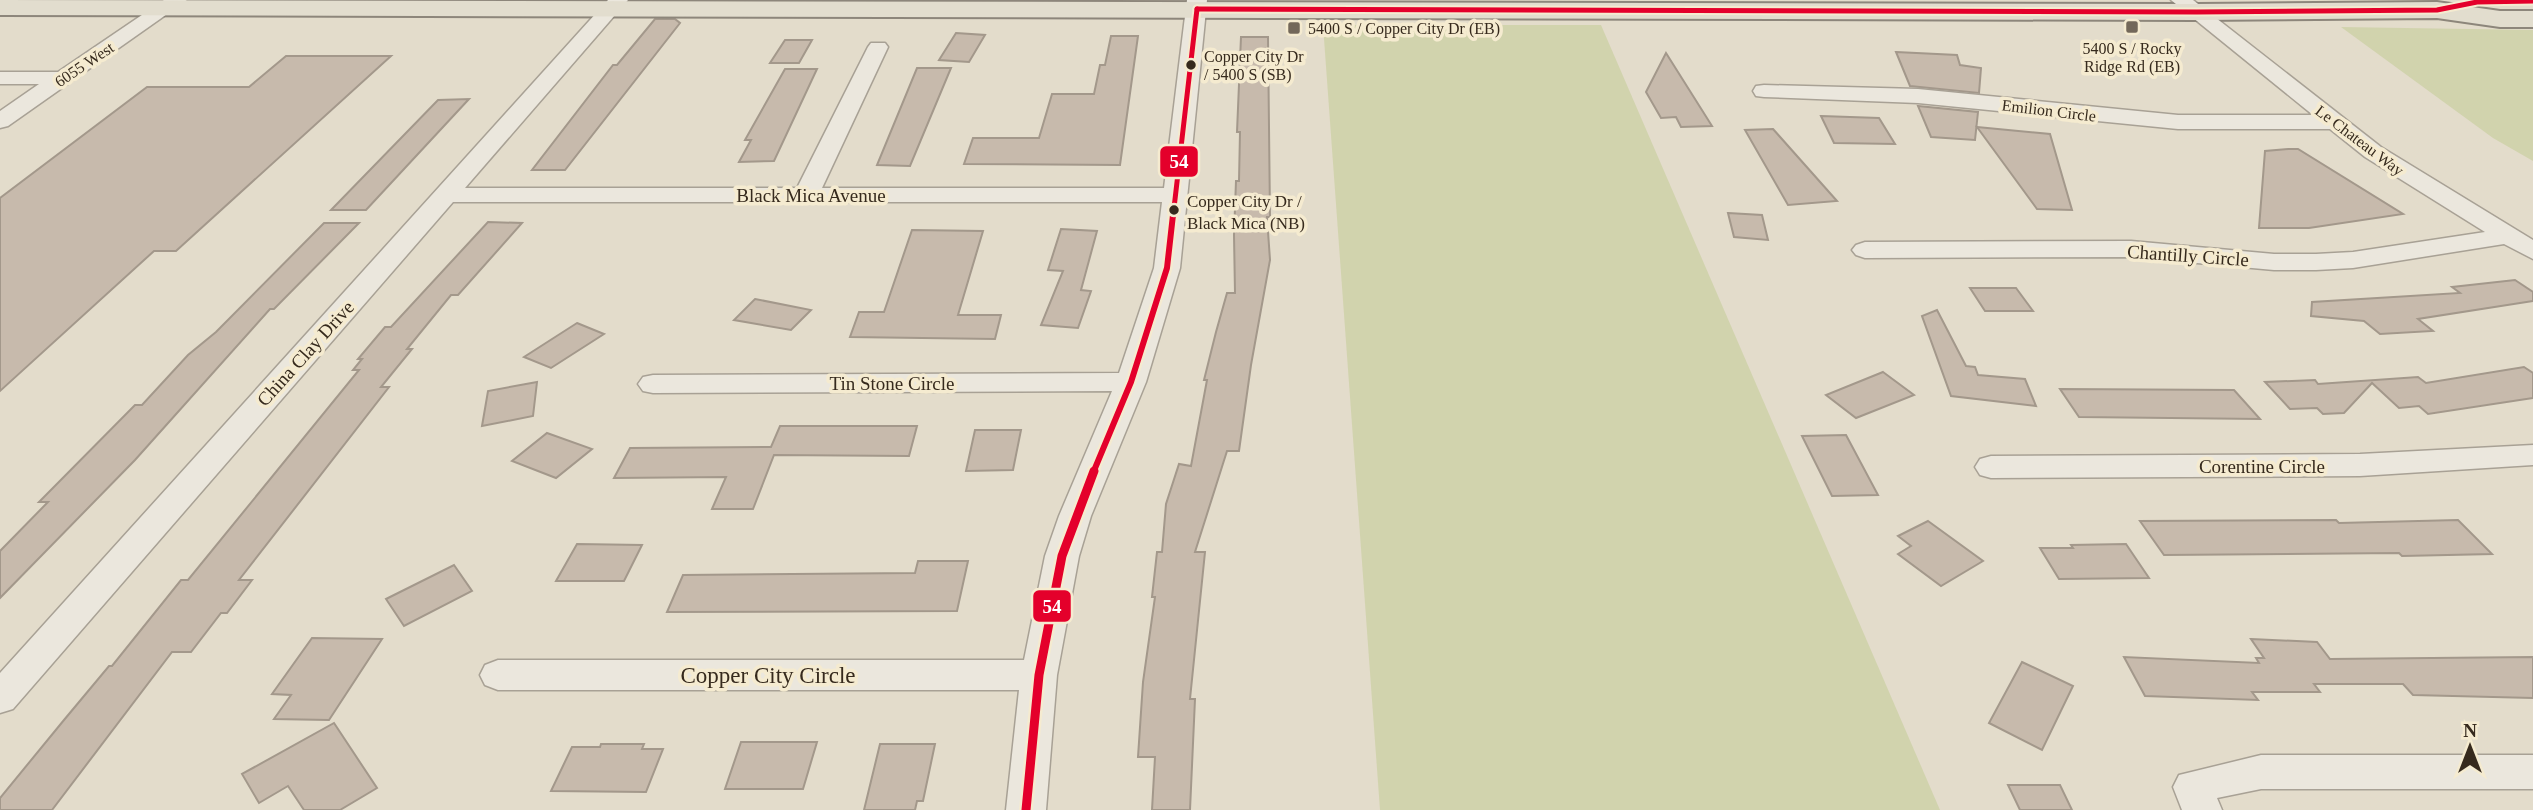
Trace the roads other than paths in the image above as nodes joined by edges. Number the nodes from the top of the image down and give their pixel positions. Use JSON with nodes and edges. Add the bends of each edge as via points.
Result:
{"nodes":[{"id":1,"x":2533,"y":1,"type":"edge"},
{"id":2,"x":172,"y":4,"type":"edge"},
{"id":3,"x":614,"y":4,"type":"edge"},
{"id":4,"x":1197,"y":5,"type":"edge"},
{"id":5,"x":2189,"y":6,"type":"edge"},
{"id":6,"x":0,"y":7,"type":"edge"},
{"id":7,"x":2437,"y":10,"type":"junction"},
{"id":8,"x":2533,"y":19,"type":"edge"},
{"id":9,"x":878,"y":47,"type":"dead end"},
{"id":10,"x":0,"y":78,"type":"edge"},
{"id":11,"x":63,"y":78,"type":"junction"},
{"id":12,"x":1765,"y":91,"type":"dead end"},
{"id":13,"x":0,"y":121,"type":"edge"},
{"id":14,"x":2334,"y":122,"type":"junction"},
{"id":15,"x":446,"y":195,"type":"junction"},
{"id":16,"x":806,"y":195,"type":"junction"},
{"id":17,"x":1176,"y":195,"type":"junction"},
{"id":18,"x":2508,"y":236,"type":"junction"},
{"id":19,"x":1865,"y":250,"type":"dead end"},
{"id":20,"x":2533,"y":251,"type":"edge"},
{"id":21,"x":1131,"y":382,"type":"junction"},
{"id":22,"x":653,"y":384,"type":"dead end"},
{"id":23,"x":2533,"y":455,"type":"edge"},
{"id":24,"x":1991,"y":467,"type":"dead end"},
{"id":25,"x":1039,"y":674,"type":"junction"},
{"id":26,"x":498,"y":675,"type":"dead end"},
{"id":27,"x":0,"y":698,"type":"edge"},
{"id":28,"x":2533,"y":772,"type":"edge"},
{"id":29,"x":1026,"y":810,"type":"edge"},
{"id":30,"x":2202,"y":810,"type":"edge"}],
"edges":[{"from":1,"to":7,"type":"main road","via":[[2477,2]]},
{"from":2,"to":3,"type":"main road"},
{"from":2,"to":6,"type":"main road"},
{"from":2,"to":11,"type":"street","name":"6055 West"},
{"from":3,"to":4,"type":"main road"},
{"from":3,"to":15,"type":"street","name":"China Clay Drive"},
{"from":4,"to":5,"type":"main road"},
{"from":4,"to":17,"type":"street"},
{"from":5,"to":7,"type":"main road"},
{"from":5,"to":14,"type":"street","name":"Le Chateau Way"},
{"from":7,"to":8,"type":"main road"},
{"from":9,"to":16,"type":"street"},
{"from":10,"to":11,"type":"street"},
{"from":11,"to":13,"type":"street","name":"6055 West"},
{"from":12,"to":14,"type":"street","name":"Emilion Circle","via":[[1918,96],[2178,122]]},
{"from":14,"to":18,"type":"street","name":"Le Chateau Way","via":[[2410,177]]},
{"from":15,"to":16,"type":"street","name":"Black Mica Avenue"},
{"from":15,"to":27,"type":"street","name":"China Clay Drive"},
{"from":16,"to":17,"type":"street","name":"Black Mica Avenue"},
{"from":17,"to":21,"type":"street","via":[[1167,268]]},
{"from":18,"to":19,"type":"street","name":"Chantilly Circle","via":[[2316,262],[2131,249]]},
{"from":18,"to":20,"type":"street","name":"Le Chateau Way"},
{"from":21,"to":22,"type":"street","name":"Tin Stone Circle"},
{"from":21,"to":25,"type":"street","via":[[1064,548]]},
{"from":23,"to":24,"type":"street","name":"Corentine Circle","via":[[2360,466]]},
{"from":25,"to":26,"type":"street","name":"Copper City Circle"},
{"from":25,"to":29,"type":"street"},
{"from":28,"to":30,"type":"street","via":[[2261,772],[2193,787]]}]}
